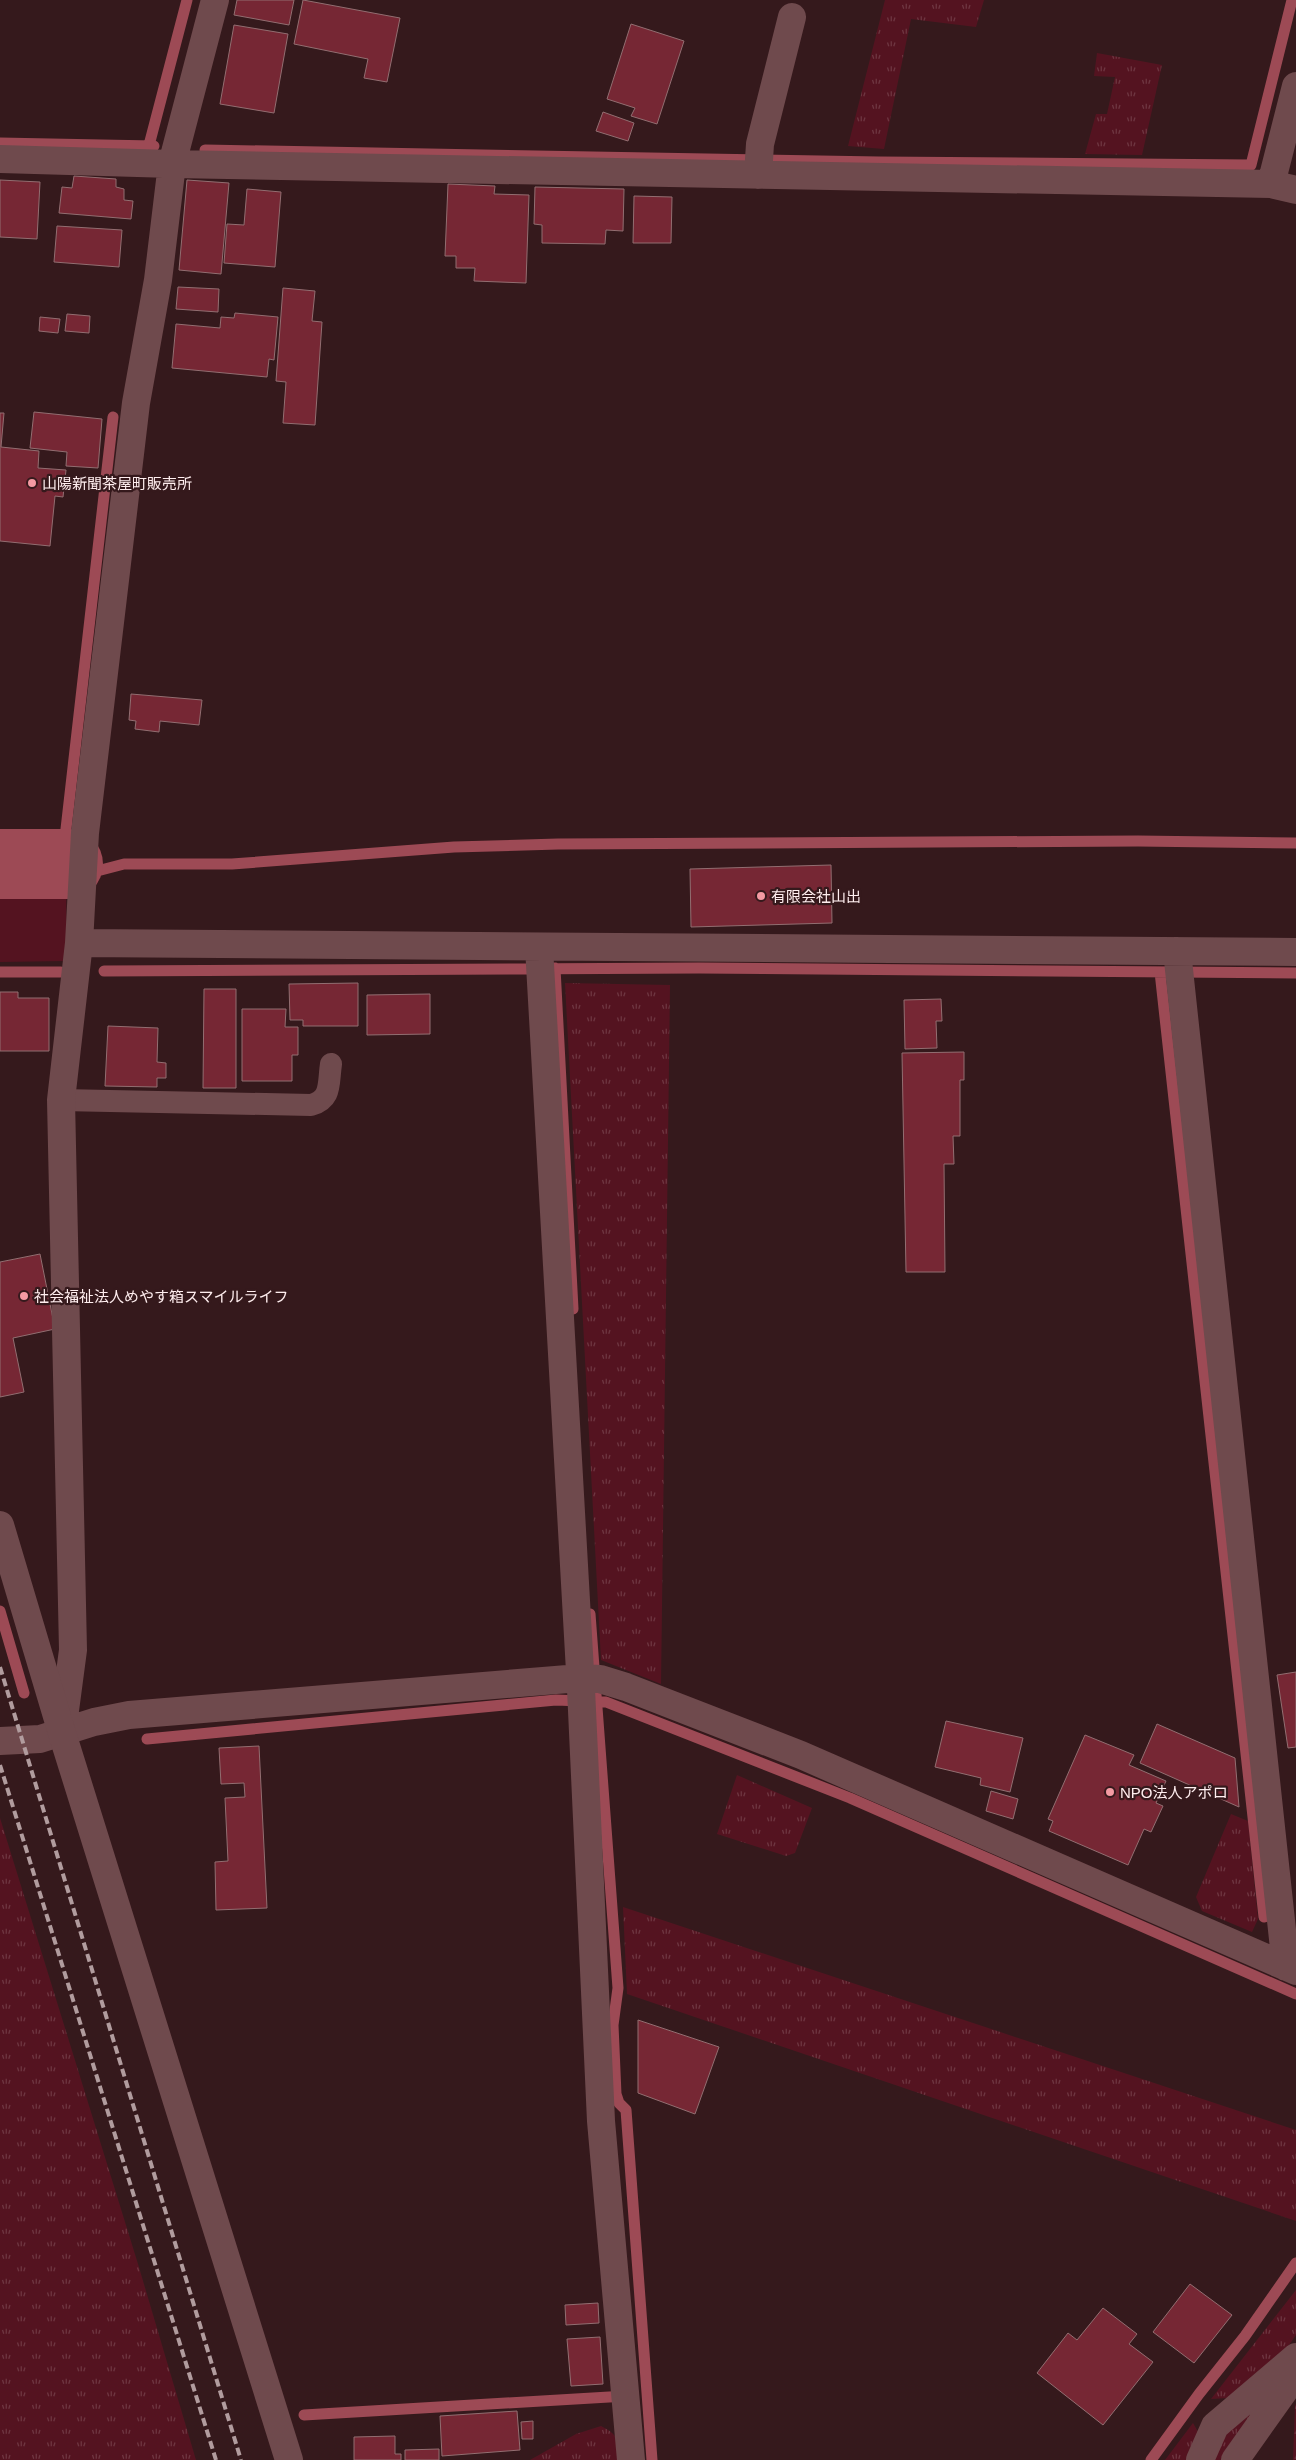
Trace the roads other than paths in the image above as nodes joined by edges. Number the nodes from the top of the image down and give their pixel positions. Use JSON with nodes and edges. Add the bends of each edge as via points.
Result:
{"nodes":[{"id":1,"x":215,"y":0,"type":"edge"},
{"id":2,"x":792,"y":17,"type":"dead end"},
{"id":3,"x":1296,"y":86,"type":"edge"},
{"id":4,"x":0,"y":159,"type":"edge"},
{"id":5,"x":758,"y":162,"type":"junction"},
{"id":6,"x":172,"y":164,"type":"junction"},
{"id":7,"x":1284,"y":187,"type":"edge"},
{"id":8,"x":79,"y":943,"type":"junction"},
{"id":9,"x":1296,"y":952,"type":"edge"},
{"id":10,"x":1177,"y":953,"type":"junction"},
{"id":11,"x":540,"y":960,"type":"junction"},
{"id":12,"x":331,"y":1064,"type":"dead end"},
{"id":13,"x":62,"y":1100,"type":"junction"},
{"id":14,"x":0,"y":1525,"type":"edge"},
{"id":15,"x":586,"y":1686,"type":"junction"},
{"id":16,"x":62,"y":1733,"type":"junction"},
{"id":17,"x":0,"y":1741,"type":"edge"},
{"id":18,"x":1291,"y":1969,"type":"edge"},
{"id":19,"x":1296,"y":2357,"type":"edge"},
{"id":20,"x":1296,"y":2374,"type":"edge"},
{"id":21,"x":289,"y":2460,"type":"edge"},
{"id":22,"x":631,"y":2460,"type":"edge"},
{"id":23,"x":1200,"y":2460,"type":"edge"},
{"id":24,"x":1235,"y":2460,"type":"edge"}],
"edges":[{"from":1,"to":6,"type":"street"},
{"from":2,"to":5,"type":"street"},
{"from":3,"to":7,"type":"street"},
{"from":4,"to":6,"type":"street"},
{"from":5,"to":6,"type":"street"},
{"from":5,"to":7,"type":"street"},
{"from":6,"to":8,"type":"street","via":[[158,280],[136,403],[84,833]]},
{"from":8,"to":11,"type":"street"},
{"from":8,"to":13,"type":"street"},
{"from":9,"to":10,"type":"street"},
{"from":10,"to":11,"type":"street"},
{"from":10,"to":18,"type":"street"},
{"from":11,"to":15,"type":"street"},
{"from":12,"to":13,"type":"lane","via":[[327,1095],[322,1102],[311,1105]]},
{"from":13,"to":16,"type":"street","via":[[73,1650]]},
{"from":14,"to":16,"type":"street"},
{"from":15,"to":16,"type":"street","via":[[129,1715]]},
{"from":15,"to":18,"type":"street","via":[[626,1687],[801,1755]]},
{"from":15,"to":22,"type":"street","via":[[601,2121]]},
{"from":16,"to":17,"type":"street"},
{"from":16,"to":21,"type":"street"},
{"from":19,"to":23,"type":"street","via":[[1215,2426]]},
{"from":20,"to":24,"type":"street"}]}
